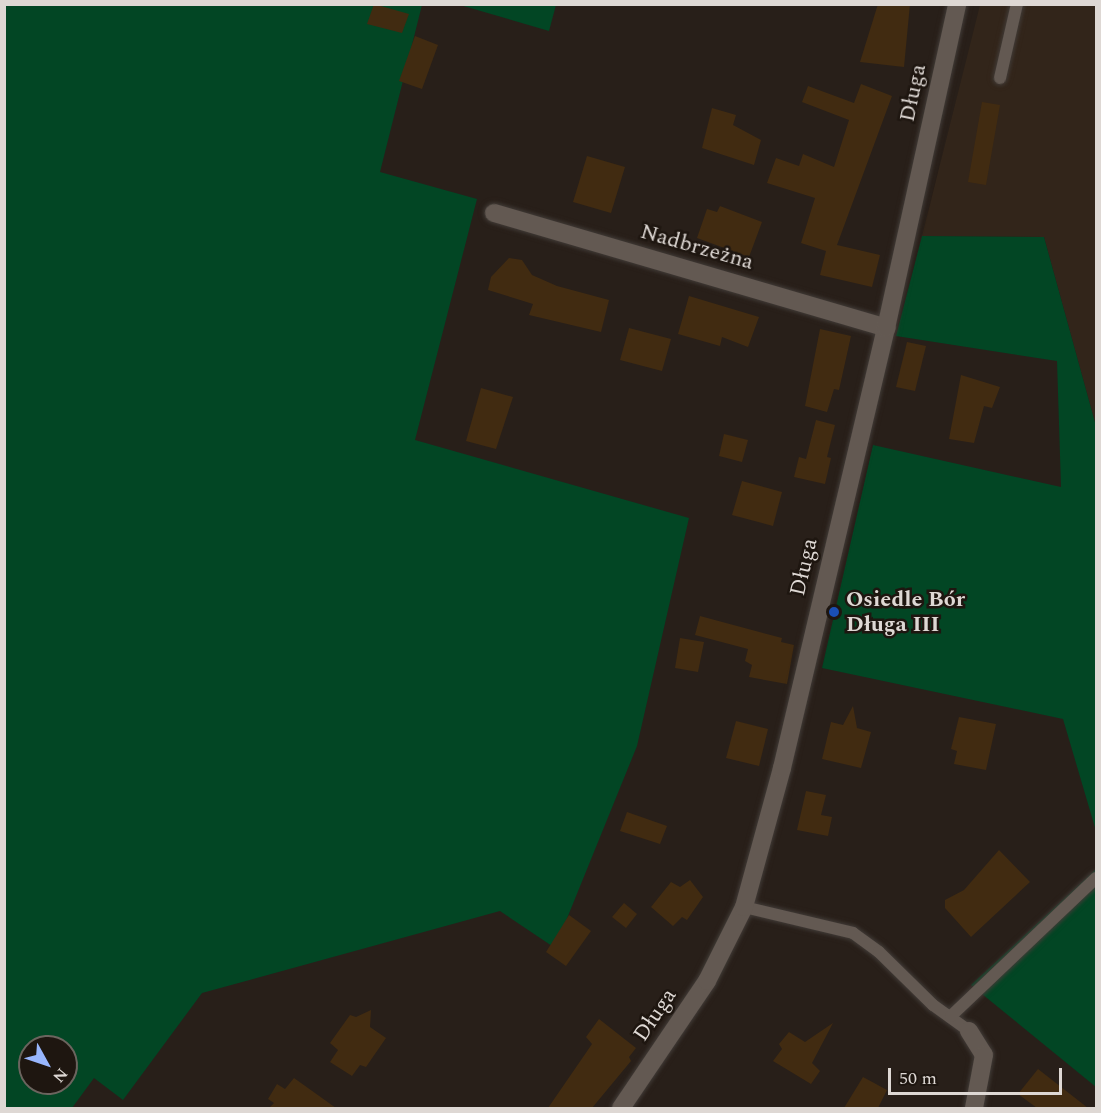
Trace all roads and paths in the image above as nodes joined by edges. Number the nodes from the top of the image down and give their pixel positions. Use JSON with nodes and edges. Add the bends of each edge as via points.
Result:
{"nodes":[{"id":1,"x":957,"y":4,"type":"edge"},
{"id":2,"x":1017,"y":4,"type":"edge"},
{"id":3,"x":1000,"y":78,"type":"dead end"},
{"id":4,"x":494,"y":213,"type":"dead end"},
{"id":5,"x":886,"y":328,"type":"junction"},
{"id":6,"x":1096,"y":878,"type":"edge"},
{"id":7,"x":744,"y":907,"type":"junction"},
{"id":8,"x":951,"y":1017,"type":"junction"},
{"id":9,"x":969,"y":1031,"type":"joint"},
{"id":10,"x":621,"y":1108,"type":"edge"},
{"id":11,"x":974,"y":1108,"type":"edge"}],
"edges":[{"from":1,"to":5,"type":"street","name":"Długa"},
{"from":2,"to":3,"type":"lane"},
{"from":4,"to":5,"type":"street","name":"Nadbrzeżna"},
{"from":5,"to":7,"type":"street","name":"Długa","via":[[782,768]]},
{"from":6,"to":8,"type":"lane"},
{"from":7,"to":8,"type":"lane","via":[[853,933]]},
{"from":7,"to":10,"type":"street","name":"Długa","via":[[707,981]]},
{"from":8,"to":9,"type":"lane"},
{"from":9,"to":11,"type":"street","via":[[984,1055]]}]}
